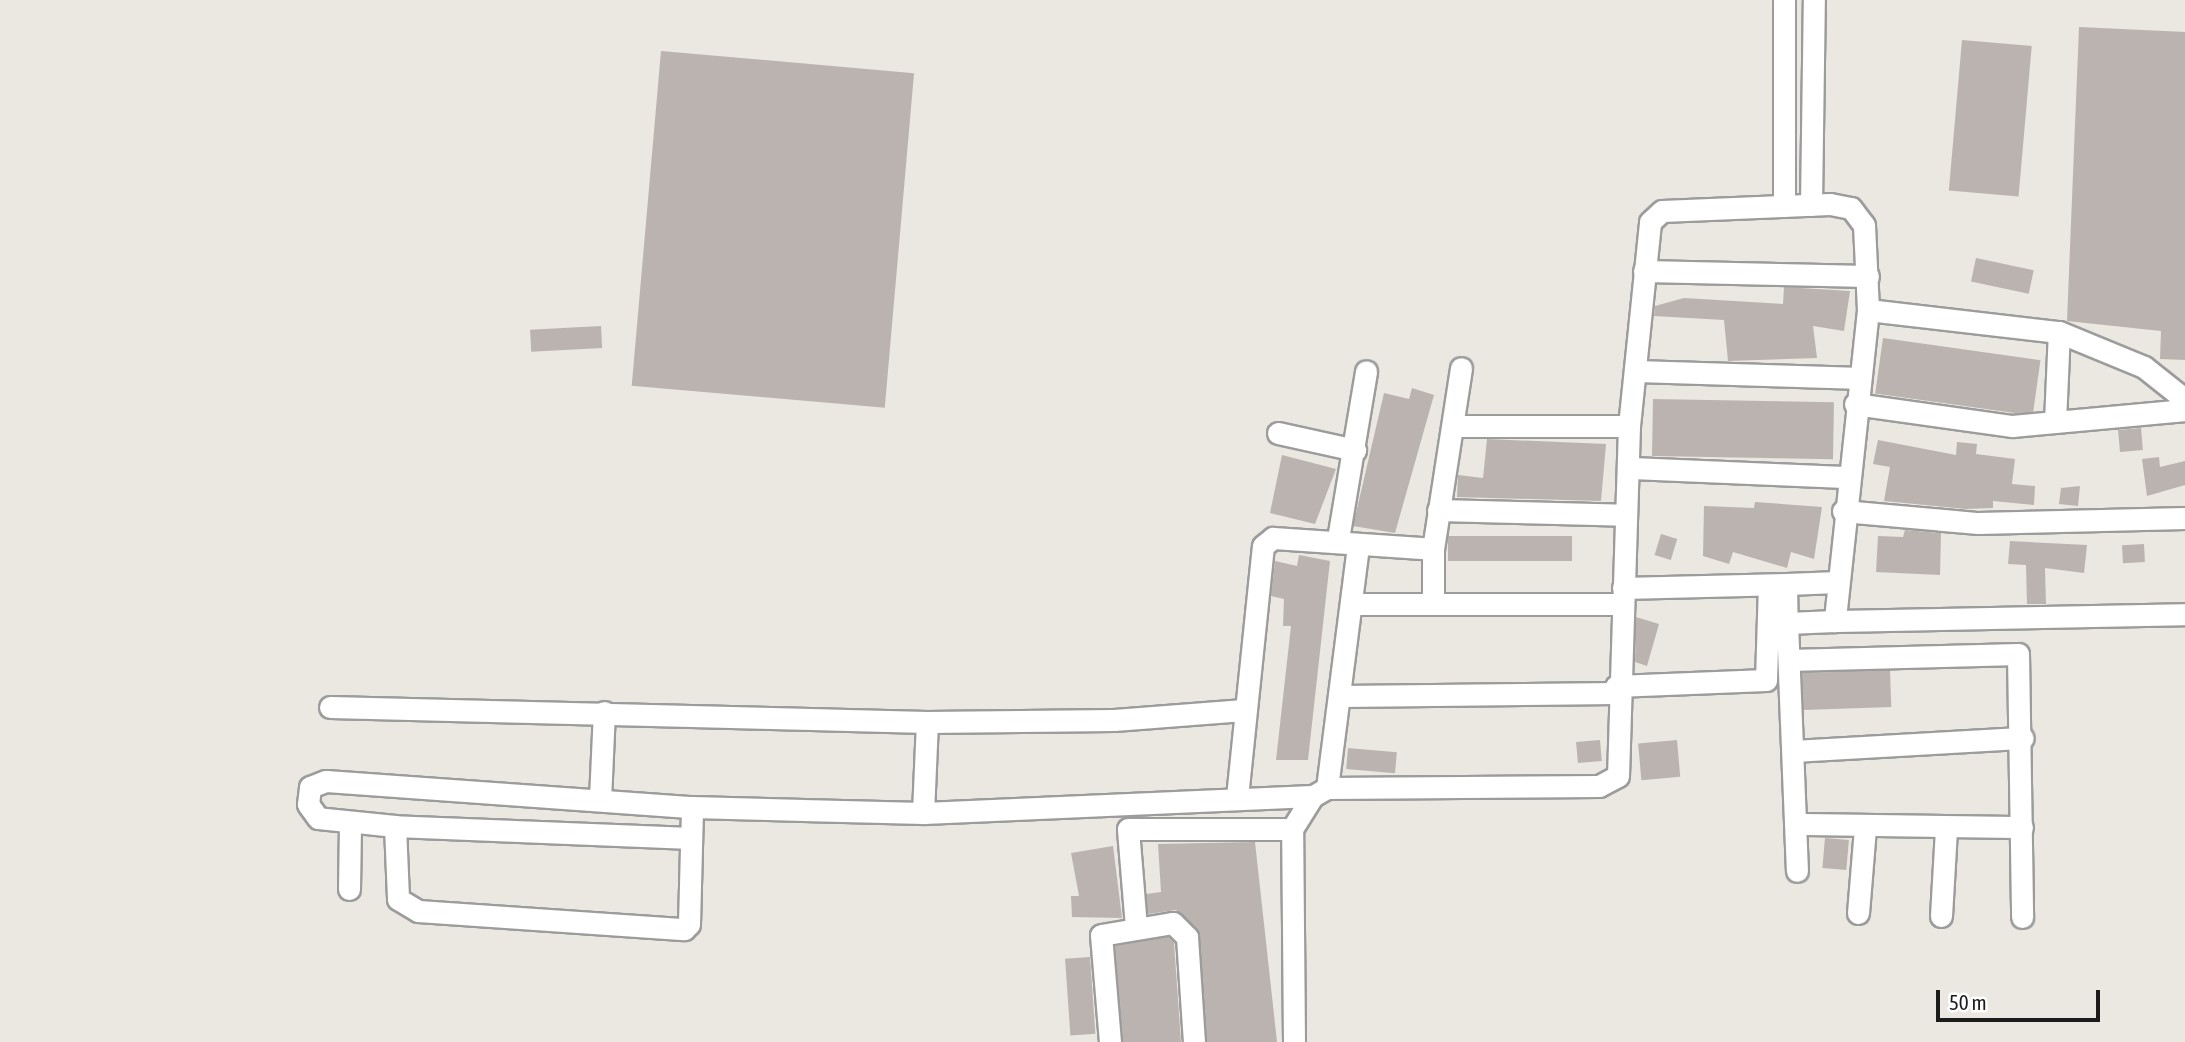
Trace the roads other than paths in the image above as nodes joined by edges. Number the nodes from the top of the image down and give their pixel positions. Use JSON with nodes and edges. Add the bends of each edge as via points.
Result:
{"nodes":[{"id":1,"x":1784,"y":0,"type":"edge"},
{"id":2,"x":1814,"y":0,"type":"edge"},
{"id":3,"x":1785,"y":65,"type":"junction"},
{"id":4,"x":1814,"y":65,"type":"junction"},
{"id":5,"x":1811,"y":205,"type":"junction"},
{"id":6,"x":1784,"y":206,"type":"junction"},
{"id":7,"x":1644,"y":271,"type":"junction"},
{"id":8,"x":1868,"y":276,"type":"junction"},
{"id":9,"x":1868,"y":310,"type":"junction"},
{"id":10,"x":2059,"y":332,"type":"junction"},
{"id":11,"x":1461,"y":368,"type":"dead end"},
{"id":12,"x":1366,"y":371,"type":"dead end"},
{"id":13,"x":1639,"y":371,"type":"junction"},
{"id":14,"x":1859,"y":378,"type":"junction"},
{"id":15,"x":1855,"y":404,"type":"junction"},
{"id":16,"x":2185,"y":409,"type":"edge"},
{"id":17,"x":2055,"y":422,"type":"junction"},
{"id":18,"x":1455,"y":426,"type":"junction"},
{"id":19,"x":1629,"y":426,"type":"junction"},
{"id":20,"x":1278,"y":433,"type":"dead end"},
{"id":21,"x":1355,"y":450,"type":"junction"},
{"id":22,"x":1630,"y":468,"type":"junction"},
{"id":23,"x":1846,"y":477,"type":"junction"},
{"id":24,"x":1438,"y":510,"type":"junction"},
{"id":25,"x":1843,"y":511,"type":"junction"},
{"id":26,"x":1623,"y":515,"type":"junction"},
{"id":27,"x":2185,"y":518,"type":"edge"},
{"id":28,"x":1348,"y":543,"type":"junction"},
{"id":29,"x":1433,"y":549,"type":"junction"},
{"id":30,"x":1838,"y":582,"type":"junction"},
{"id":31,"x":1778,"y":585,"type":"junction"},
{"id":32,"x":1621,"y":596,"type":"junction"},
{"id":33,"x":1433,"y":600,"type":"junction"},
{"id":34,"x":1352,"y":604,"type":"junction"},
{"id":35,"x":2185,"y":614,"type":"edge"},
{"id":36,"x":1835,"y":621,"type":"junction"},
{"id":37,"x":1779,"y":623,"type":"junction"},
{"id":38,"x":1788,"y":660,"type":"junction"},
{"id":39,"x":1616,"y":690,"type":"junction"},
{"id":40,"x":1340,"y":696,"type":"junction"},
{"id":41,"x":330,"y":707,"type":"dead end"},
{"id":42,"x":1244,"y":710,"type":"junction"},
{"id":43,"x":604,"y":712,"type":"junction"},
{"id":44,"x":927,"y":722,"type":"junction"},
{"id":45,"x":2023,"y":738,"type":"junction"},
{"id":46,"x":1795,"y":751,"type":"junction"},
{"id":47,"x":1320,"y":792,"type":"junction"},
{"id":48,"x":1237,"y":797,"type":"junction"},
{"id":49,"x":600,"y":799,"type":"junction"},
{"id":50,"x":692,"y":807,"type":"junction"},
{"id":51,"x":923,"y":813,"type":"junction"},
{"id":52,"x":351,"y":821,"type":"junction"},
{"id":53,"x":1798,"y":824,"type":"junction"},
{"id":54,"x":395,"y":826,"type":"junction"},
{"id":55,"x":2022,"y":827,"type":"junction"},
{"id":56,"x":1865,"y":828,"type":"junction"},
{"id":57,"x":1292,"y":829,"type":"junction"},
{"id":58,"x":1945,"y":830,"type":"junction"},
{"id":59,"x":691,"y":838,"type":"junction"},
{"id":60,"x":1797,"y":872,"type":"dead end"},
{"id":61,"x":349,"y":889,"type":"dead end"},
{"id":62,"x":1858,"y":914,"type":"dead end"},
{"id":63,"x":1941,"y":916,"type":"dead end"},
{"id":64,"x":2022,"y":917,"type":"dead end"},
{"id":65,"x":1136,"y":927,"type":"junction"},
{"id":66,"x":1110,"y":1042,"type":"edge"},
{"id":67,"x":1194,"y":1042,"type":"edge"},
{"id":68,"x":1294,"y":1042,"type":"edge"}],
"edges":[{"from":1,"to":3,"type":"street"},
{"from":2,"to":4,"type":"street"},
{"from":3,"to":4,"type":"street"},
{"from":3,"to":6,"type":"street"},
{"from":4,"to":5,"type":"street"},
{"from":5,"to":6,"type":"street"},
{"from":5,"to":8,"type":"street","via":[[1840,206],[1859,215]]},
{"from":6,"to":7,"type":"street","via":[[1662,211],[1650,222]]},
{"from":7,"to":8,"type":"street"},
{"from":7,"to":13,"type":"street"},
{"from":8,"to":9,"type":"street"},
{"from":9,"to":10,"type":"street"},
{"from":9,"to":14,"type":"street"},
{"from":10,"to":16,"type":"street","via":[[2144,367],[2178,394]]},
{"from":10,"to":17,"type":"street"},
{"from":11,"to":18,"type":"street"},
{"from":12,"to":21,"type":"street"},
{"from":13,"to":14,"type":"street"},
{"from":13,"to":19,"type":"street"},
{"from":14,"to":15,"type":"street"},
{"from":15,"to":17,"type":"street","via":[[1983,425]]},
{"from":15,"to":23,"type":"street"},
{"from":16,"to":17,"type":"street"},
{"from":18,"to":19,"type":"street"},
{"from":18,"to":24,"type":"street"},
{"from":19,"to":22,"type":"street"},
{"from":20,"to":21,"type":"street"},
{"from":21,"to":28,"type":"street"},
{"from":22,"to":23,"type":"street"},
{"from":22,"to":26,"type":"street"},
{"from":23,"to":25,"type":"street"},
{"from":24,"to":26,"type":"street"},
{"from":24,"to":29,"type":"street"},
{"from":25,"to":27,"type":"street","via":[[1978,523]]},
{"from":25,"to":30,"type":"street"},
{"from":26,"to":32,"type":"street"},
{"from":28,"to":29,"type":"street"},
{"from":28,"to":34,"type":"street"},
{"from":28,"to":42,"type":"street","via":[[1273,538],[1263,546]]},
{"from":29,"to":33,"type":"street"},
{"from":30,"to":31,"type":"street"},
{"from":30,"to":36,"type":"street"},
{"from":31,"to":32,"type":"street"},
{"from":31,"to":37,"type":"street"},
{"from":32,"to":33,"type":"street"},
{"from":32,"to":39,"type":"street"},
{"from":33,"to":34,"type":"street"},
{"from":34,"to":40,"type":"street"},
{"from":35,"to":36,"type":"street"},
{"from":36,"to":37,"type":"street"},
{"from":37,"to":38,"type":"street"},
{"from":37,"to":39,"type":"street","via":[[1766,680],[1757,685]]},
{"from":38,"to":45,"type":"street","via":[[2014,653],[2022,666]]},
{"from":38,"to":46,"type":"street"},
{"from":39,"to":40,"type":"street"},
{"from":39,"to":47,"type":"street","via":[[1620,765],[1618,776],[1599,786]]},
{"from":40,"to":47,"type":"street"},
{"from":41,"to":43,"type":"street"},
{"from":42,"to":44,"type":"street","via":[[1114,720]]},
{"from":42,"to":48,"type":"street"},
{"from":43,"to":44,"type":"street"},
{"from":43,"to":49,"type":"street"},
{"from":44,"to":51,"type":"street"},
{"from":45,"to":46,"type":"street"},
{"from":45,"to":55,"type":"street"},
{"from":46,"to":53,"type":"street"},
{"from":47,"to":48,"type":"street"},
{"from":47,"to":57,"type":"street"},
{"from":48,"to":51,"type":"street"},
{"from":49,"to":50,"type":"street"},
{"from":49,"to":52,"type":"street","via":[[312,784],[313,814]]},
{"from":50,"to":51,"type":"street"},
{"from":50,"to":59,"type":"street"},
{"from":52,"to":54,"type":"street"},
{"from":52,"to":61,"type":"street"},
{"from":53,"to":56,"type":"street"},
{"from":53,"to":60,"type":"street"},
{"from":54,"to":59,"type":"street"},
{"from":54,"to":59,"type":"street","via":[[398,899],[410,910],[679,930],[689,924]]},
{"from":55,"to":58,"type":"street"},
{"from":55,"to":64,"type":"street"},
{"from":56,"to":58,"type":"street"},
{"from":56,"to":62,"type":"street"},
{"from":57,"to":65,"type":"street","via":[[1128,829]]},
{"from":57,"to":68,"type":"street"},
{"from":58,"to":63,"type":"street"},
{"from":65,"to":66,"type":"street","via":[[1109,931],[1098,940]]},
{"from":65,"to":67,"type":"street","via":[[1173,923],[1187,937]]}]}
